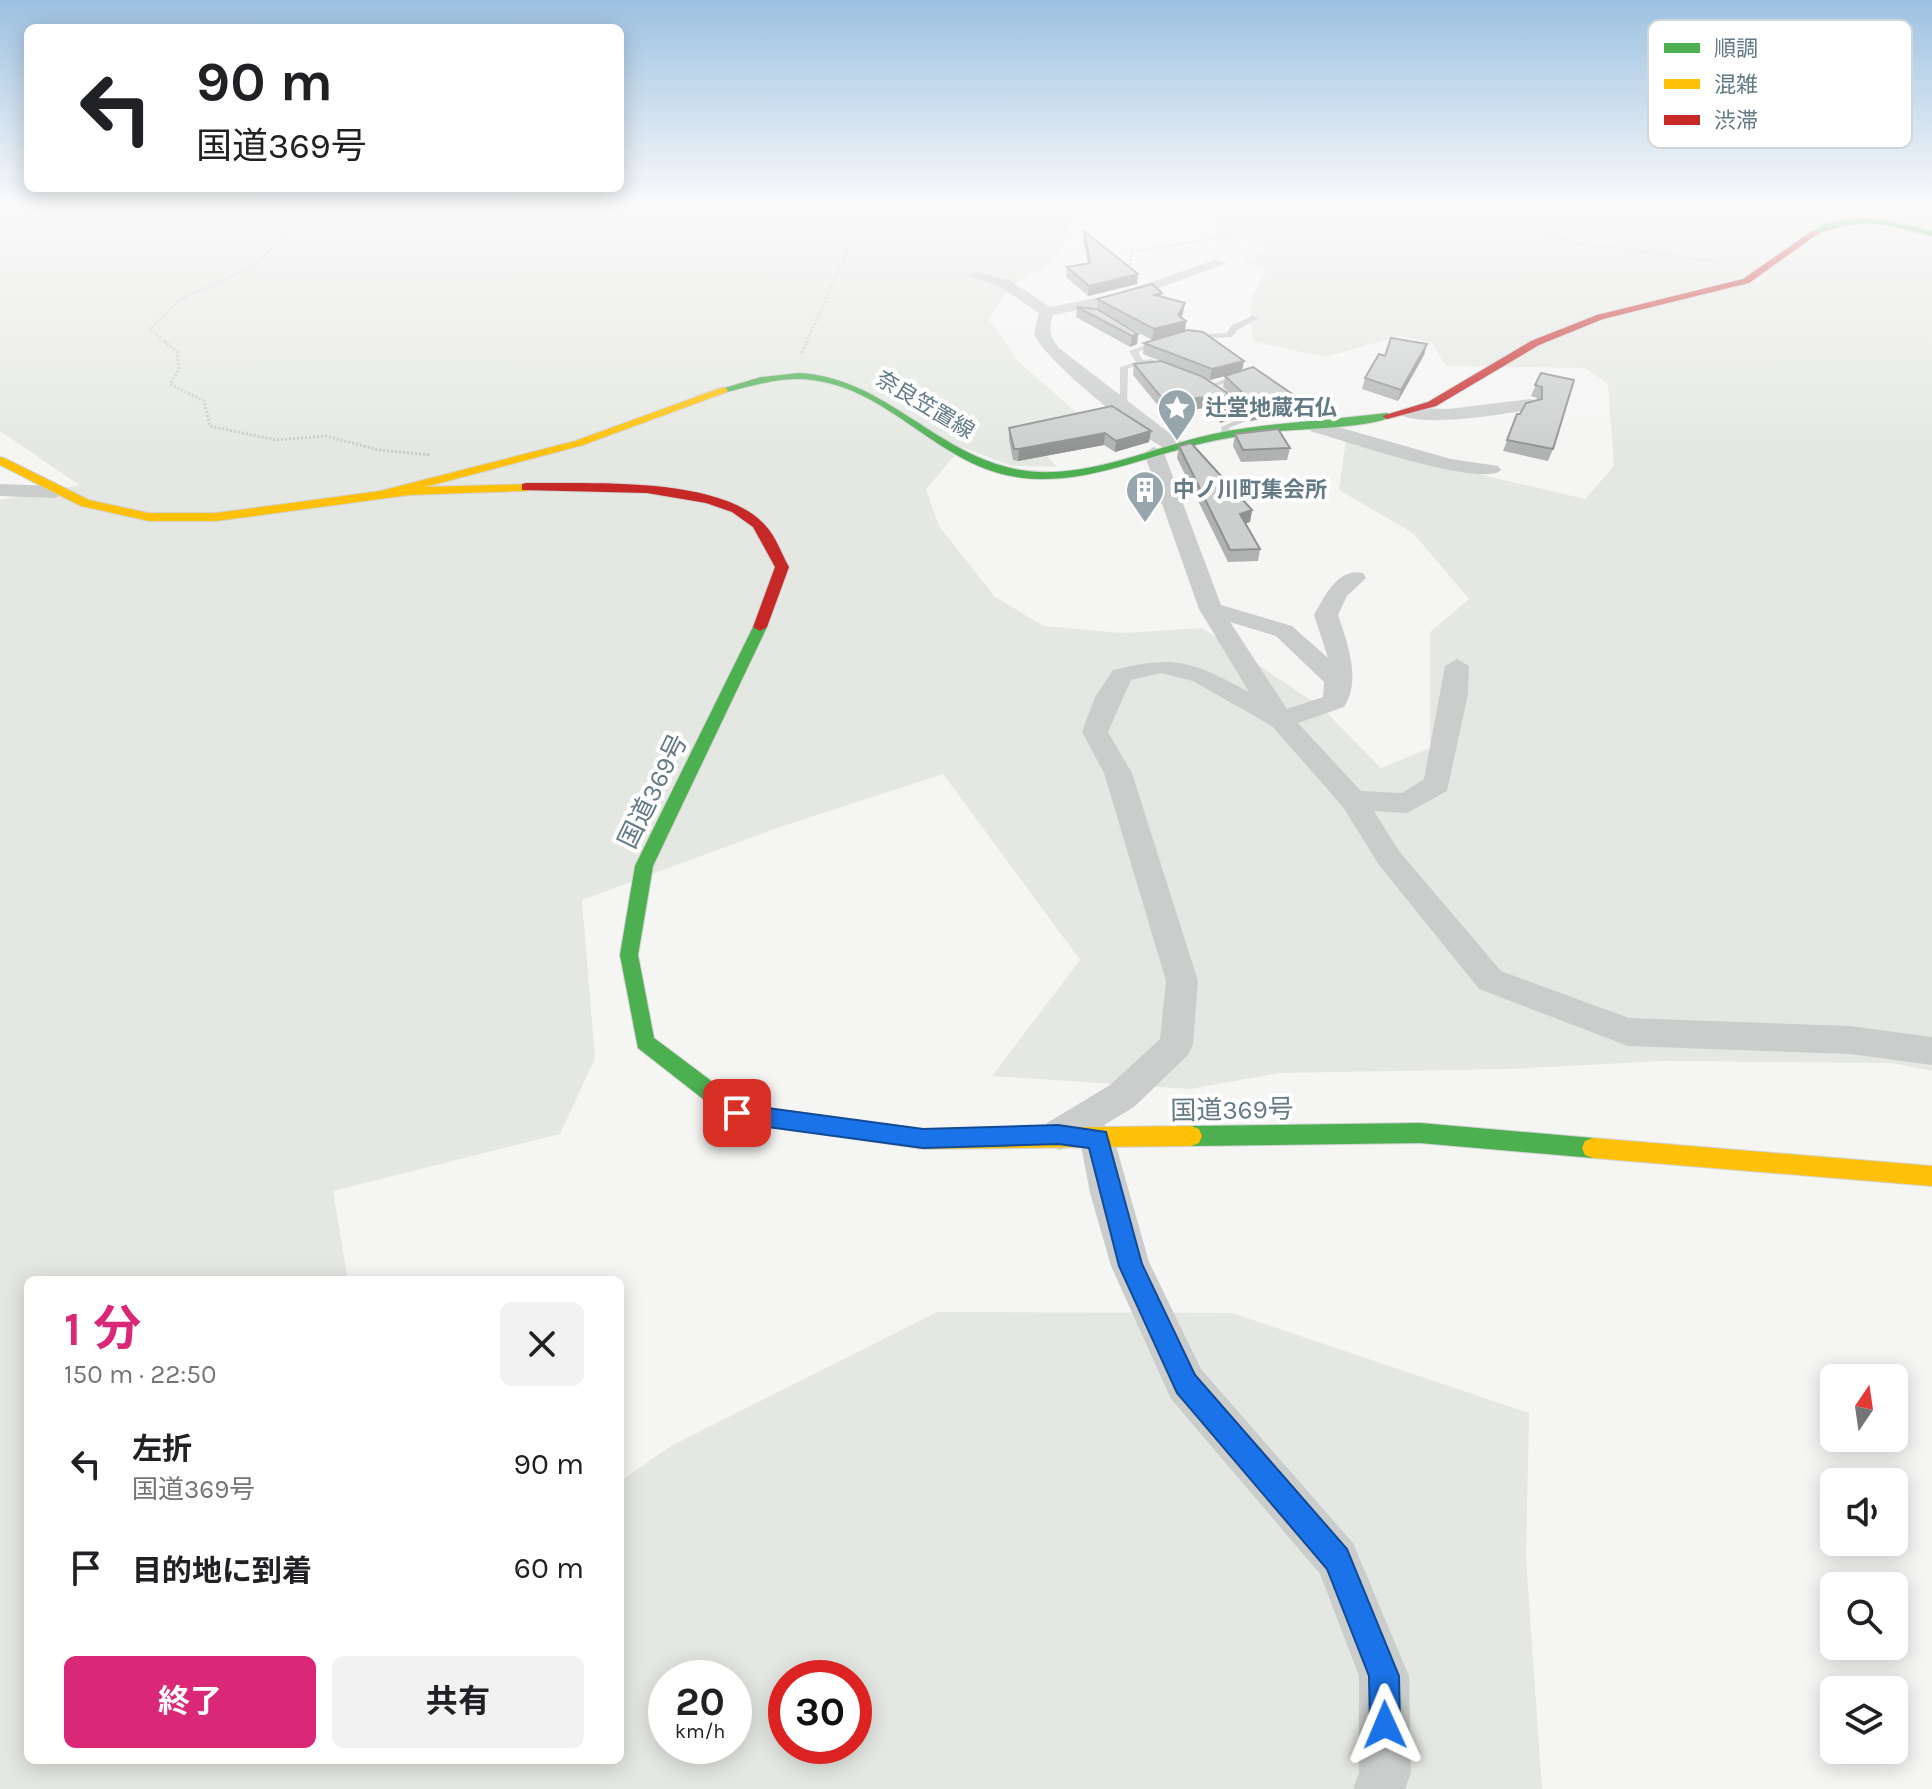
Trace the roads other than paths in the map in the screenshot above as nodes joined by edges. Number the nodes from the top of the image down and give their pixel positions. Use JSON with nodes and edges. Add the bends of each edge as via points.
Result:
{"nodes":[{"id":1,"x":1012,"y":287,"type":"edge"},
{"id":2,"x":1153,"y":287,"type":"edge"},
{"id":3,"x":1726,"y":287,"type":"edge"},
{"id":4,"x":1053,"y":310,"type":"junction"},
{"id":5,"x":1094,"y":314,"type":"edge"},
{"id":6,"x":1255,"y":318,"type":"dead end"},
{"id":7,"x":1186,"y":336,"type":"edge"},
{"id":8,"x":1137,"y":337,"type":"edge"},
{"id":9,"x":1174,"y":339,"type":"edge"},
{"id":10,"x":1149,"y":345,"type":"junction"},
{"id":11,"x":1141,"y":363,"type":"junction"},
{"id":12,"x":1176,"y":373,"type":"edge"},
{"id":13,"x":1245,"y":375,"type":"edge"},
{"id":14,"x":1199,"y":381,"type":"edge"},
{"id":15,"x":1212,"y":385,"type":"junction"},
{"id":16,"x":1529,"y":404,"type":"edge"},
{"id":17,"x":1123,"y":407,"type":"junction"},
{"id":18,"x":1407,"y":413,"type":"junction"},
{"id":19,"x":1317,"y":427,"type":"junction"},
{"id":20,"x":1226,"y":436,"type":"junction"},
{"id":21,"x":1164,"y":449,"type":"junction"},
{"id":22,"x":0,"y":460,"type":"edge"},
{"id":23,"x":1491,"y":470,"type":"dead end"},
{"id":24,"x":0,"y":490,"type":"edge"},
{"id":25,"x":55,"y":492,"type":"junction"},
{"id":26,"x":384,"y":494,"type":"junction"},
{"id":27,"x":1355,"y":578,"type":"dead end"},
{"id":28,"x":1211,"y":609,"type":"junction"},
{"id":29,"x":1457,"y":666,"type":"dead end"},
{"id":30,"x":1337,"y":680,"type":"junction"},
{"id":31,"x":1281,"y":720,"type":"junction"},
{"id":32,"x":1353,"y":800,"type":"junction"},
{"id":33,"x":1932,"y":1051,"type":"edge"},
{"id":34,"x":1078,"y":1137,"type":"junction"},
{"id":35,"x":1932,"y":1176,"type":"edge"},
{"id":36,"x":1379,"y":1789,"type":"edge"}],
"edges":[{"from":1,"to":4,"type":"street"},
{"from":2,"to":4,"type":"street"},
{"from":3,"to":18,"type":"main road","name":"奈良笠置線","via":[[1600,317],[1535,343],[1432,404]]},
{"from":4,"to":5,"type":"lane","via":[[1083,307]]},
{"from":4,"to":17,"type":"street","via":[[1042,323],[1044,340]]},
{"from":6,"to":7,"type":"lane","via":[[1229,335]]},
{"from":8,"to":10,"type":"lane"},
{"from":9,"to":10,"type":"lane"},
{"from":10,"to":11,"type":"lane","via":[[1133,351]]},
{"from":11,"to":12,"type":"lane"},
{"from":11,"to":17,"type":"lane","via":[[1124,367]]},
{"from":13,"to":15,"type":"lane"},
{"from":14,"to":15,"type":"lane"},
{"from":15,"to":20,"type":"lane","via":[[1240,410],[1242,421],[1225,427]]},
{"from":16,"to":18,"type":"street","via":[[1449,414]]},
{"from":17,"to":21,"type":"street"},
{"from":18,"to":19,"type":"main road","name":"奈良笠置線"},
{"from":19,"to":20,"type":"main road","name":"奈良笠置線"},
{"from":19,"to":23,"type":"street","via":[[1450,465]]},
{"from":20,"to":21,"type":"main road","name":"奈良笠置線"},
{"from":21,"to":26,"type":"main road","name":"奈良笠置線","via":[[1086,473],[1006,472],[960,456],[845,386],[785,376],[733,386],[608,435]]},
{"from":21,"to":28,"type":"street"},
{"from":22,"to":25,"type":"main road","name":"国道369号"},
{"from":24,"to":25,"type":"street"},
{"from":25,"to":26,"type":"main road","name":"国道369号","via":[[116,511],[181,517]]},
{"from":26,"to":34,"type":"main road","name":"国道369号","via":[[572,487],[677,492],[727,507],[757,523],[782,567],[767,614],[644,866],[629,955],[645,1042],[737,1113],[923,1139]]},
{"from":27,"to":30,"type":"street","via":[[1338,592],[1326,615],[1342,665]]},
{"from":28,"to":30,"type":"street","via":[[1284,631]]},
{"from":28,"to":31,"type":"street"},
{"from":29,"to":32,"type":"street","via":[[1437,784],[1407,803]]},
{"from":30,"to":31,"type":"street","via":[[1335,701]]},
{"from":31,"to":32,"type":"street"},
{"from":31,"to":34,"type":"street","via":[[1202,676],[1161,666],[1122,675],[1108,697],[1095,732],[1118,773],[1182,981],[1176,1045]]},
{"from":32,"to":33,"type":"street","via":[[1389,858],[1490,980],[1628,1032],[1850,1040]]},
{"from":34,"to":35,"type":"main road","name":"国道369号","via":[[1420,1133]]},
{"from":34,"to":36,"type":"street","via":[[1109,1193],[1131,1266],[1186,1384],[1337,1559],[1384,1676],[1385,1773]]}]}
